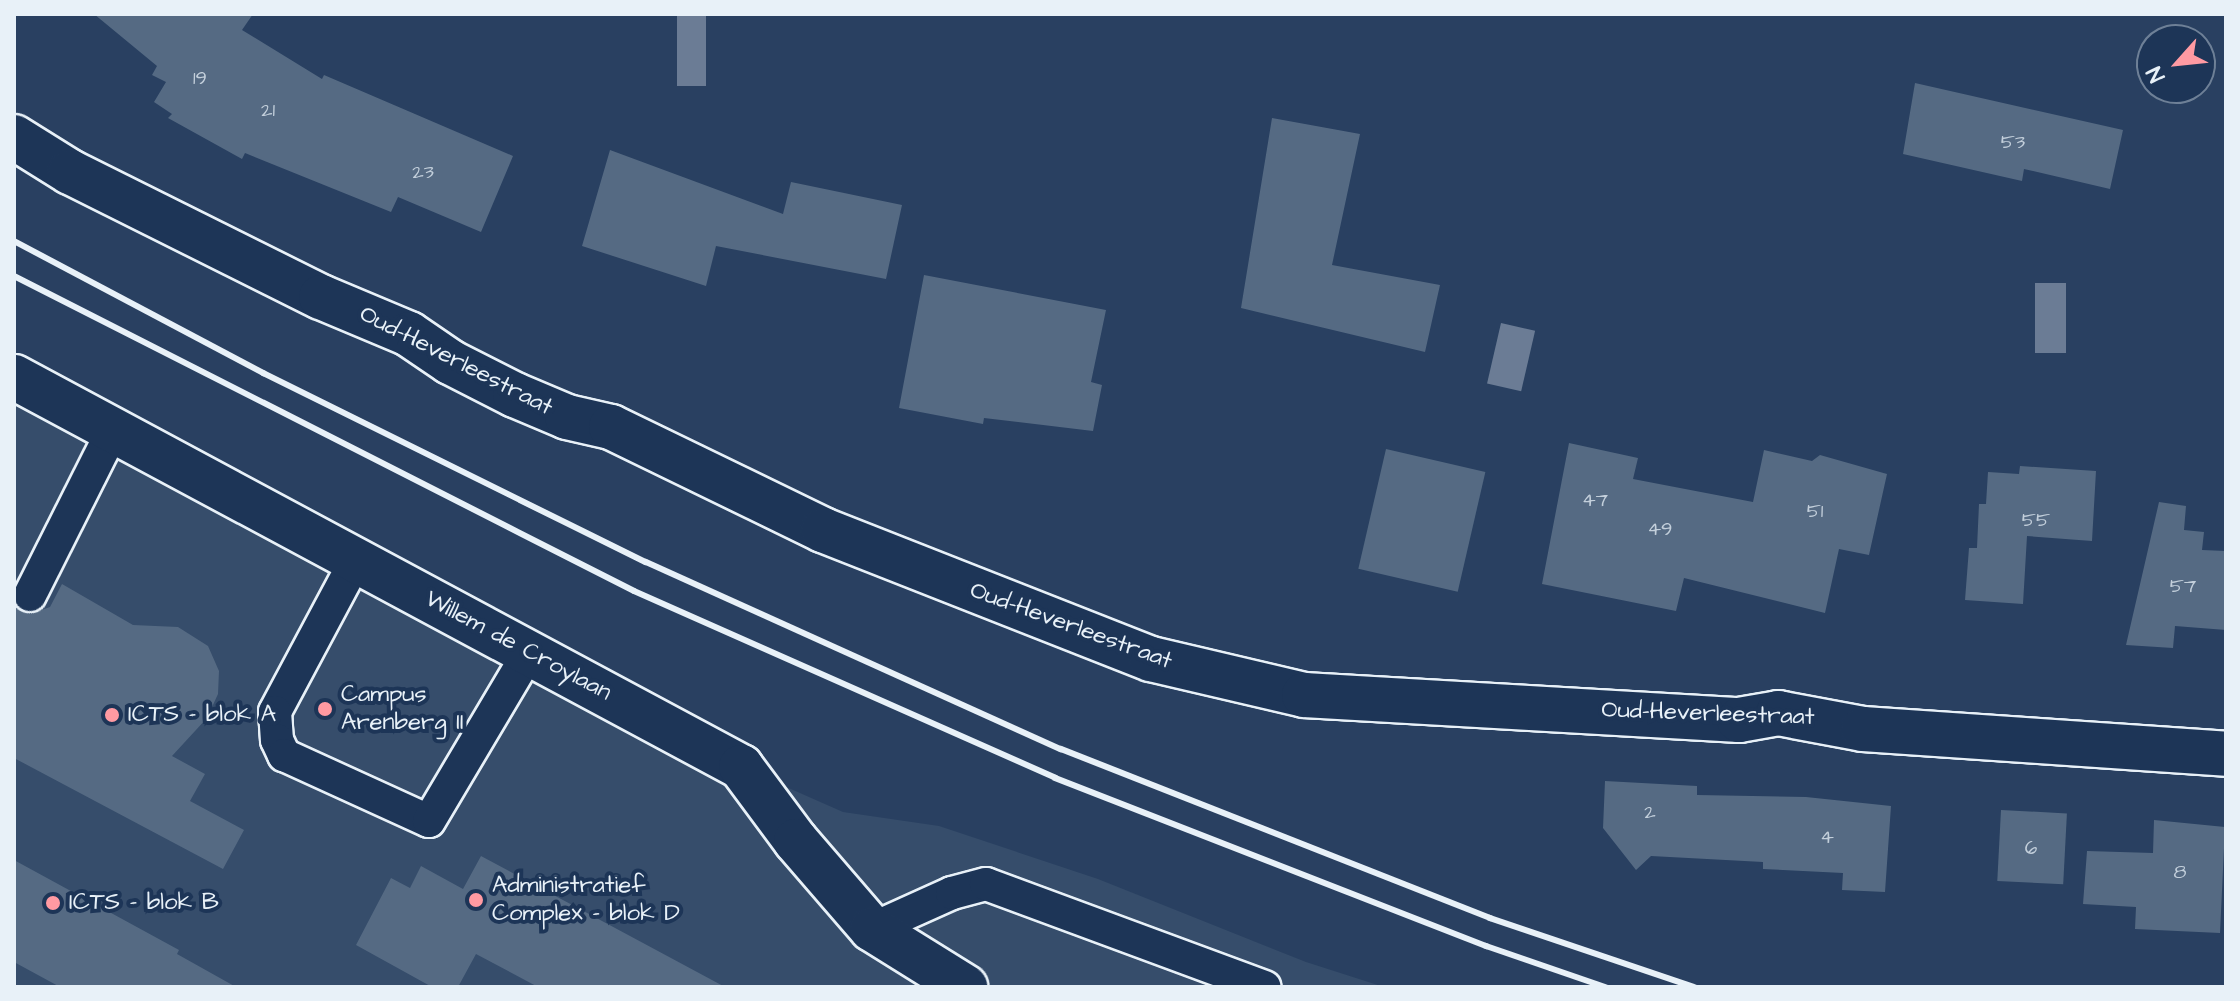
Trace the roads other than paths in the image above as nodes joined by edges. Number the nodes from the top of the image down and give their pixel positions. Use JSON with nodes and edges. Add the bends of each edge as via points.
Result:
{"nodes":[{"id":1,"x":14,"y":137,"type":"edge"},
{"id":2,"x":14,"y":377,"type":"edge"},
{"id":3,"x":112,"y":432,"type":"junction"},
{"id":4,"x":356,"y":560,"type":"junction"},
{"id":5,"x":30,"y":595,"type":"dead end"},
{"id":6,"x":530,"y":651,"type":"junction"},
{"id":7,"x":2226,"y":754,"type":"edge"},
{"id":8,"x":872,"y":929,"type":"junction"},
{"id":9,"x":965,"y":987,"type":"edge"},
{"id":10,"x":1265,"y":987,"type":"edge"}],
"edges":[{"from":1,"to":7,"type":"street","name":"Oud-Heverleestraat","via":[[70,172],[321,297],[409,334],[515,395],[567,417],[611,427],[823,530],[1151,659],[1304,695],[1739,720],[1778,713],[1863,729]]},
{"from":2,"to":3,"type":"street","name":"Willem de Croylaan"},
{"from":3,"to":4,"type":"street","name":"Willem de Croylaan"},
{"from":3,"to":5,"type":"lane"},
{"from":4,"to":6,"type":"street","name":"Willem de Croylaan"},
{"from":4,"to":6,"type":"lane","via":[[275,712],[284,755],[429,821]]},
{"from":6,"to":8,"type":"street","name":"Willem de Croylaan","via":[[741,767]]},
{"from":8,"to":9,"type":"street","name":"Willem de Croylaan"},
{"from":8,"to":10,"type":"lane","via":[[952,893],[986,884]]}]}
